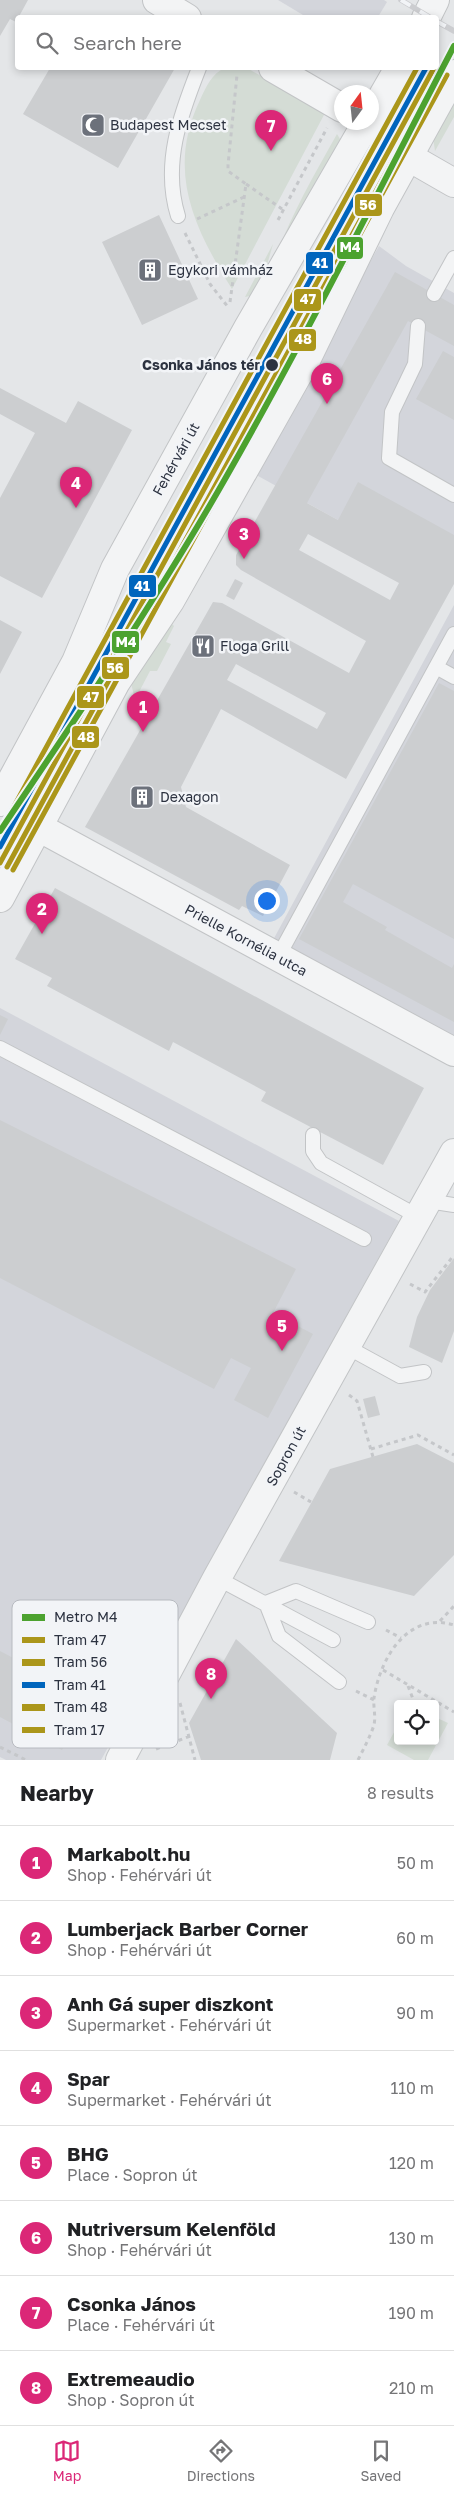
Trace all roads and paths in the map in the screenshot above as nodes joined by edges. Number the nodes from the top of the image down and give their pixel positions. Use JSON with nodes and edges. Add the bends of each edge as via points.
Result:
{"nodes":[{"id":1,"x":158,"y":0,"type":"edge"},
{"id":2,"x":435,"y":0,"type":"edge"},
{"id":3,"x":182,"y":15,"type":"edge"},
{"id":4,"x":428,"y":15,"type":"edge"},
{"id":5,"x":198,"y":70,"type":"edge"},
{"id":6,"x":276,"y":70,"type":"edge"},
{"id":7,"x":398,"y":70,"type":"edge"},
{"id":8,"x":237,"y":74,"type":"dead end"},
{"id":9,"x":454,"y":74,"type":"edge"},
{"id":10,"x":379,"y":100,"type":"edge"},
{"id":11,"x":334,"y":104,"type":"edge"},
{"id":12,"x":334,"y":118,"type":"edge"},
{"id":13,"x":361,"y":130,"type":"edge"},
{"id":14,"x":377,"y":130,"type":"edge"},
{"id":15,"x":407,"y":156,"type":"junction"},
{"id":16,"x":454,"y":183,"type":"edge"},
{"id":17,"x":246,"y":184,"type":"junction"},
{"id":18,"x":244,"y":196,"type":"junction"},
{"id":19,"x":282,"y":209,"type":"junction"},
{"id":20,"x":278,"y":217,"type":"dead end"},
{"id":21,"x":180,"y":222,"type":"junction"},
{"id":22,"x":454,"y":258,"type":"edge"},
{"id":23,"x":434,"y":294,"type":"dead end"},
{"id":24,"x":230,"y":302,"type":"dead end"},
{"id":25,"x":228,"y":307,"type":"dead end"},
{"id":26,"x":418,"y":326,"type":"dead end"},
{"id":27,"x":454,"y":495,"type":"edge"},
{"id":28,"x":454,"y":634,"type":"edge"},
{"id":29,"x":436,"y":667,"type":"junction"},
{"id":30,"x":454,"y":677,"type":"edge"},
{"id":31,"x":0,"y":802,"type":"edge"},
{"id":32,"x":38,"y":827,"type":"junction"},
{"id":33,"x":0,"y":898,"type":"edge"},
{"id":34,"x":278,"y":957,"type":"junction"},
{"id":35,"x":0,"y":1048,"type":"edge"},
{"id":36,"x":454,"y":1052,"type":"edge"},
{"id":37,"x":313,"y":1135,"type":"dead end"},
{"id":38,"x":454,"y":1153,"type":"edge"},
{"id":39,"x":454,"y":1205,"type":"edge"},
{"id":40,"x":423,"y":1209,"type":"junction"},
{"id":41,"x":364,"y":1239,"type":"dead end"},
{"id":42,"x":454,"y":1256,"type":"edge"},
{"id":43,"x":406,"y":1281,"type":"dead end"},
{"id":44,"x":347,"y":1347,"type":"junction"},
{"id":45,"x":424,"y":1372,"type":"dead end"},
{"id":46,"x":328,"y":1381,"type":"junction"},
{"id":47,"x":365,"y":1410,"type":"dead end"},
{"id":48,"x":360,"y":1411,"type":"junction"},
{"id":49,"x":371,"y":1449,"type":"junction"},
{"id":50,"x":454,"y":1455,"type":"edge"},
{"id":51,"x":373,"y":1457,"type":"dead end"},
{"id":52,"x":291,"y":1491,"type":"dead end"},
{"id":53,"x":311,"y":1502,"type":"dead end"},
{"id":54,"x":217,"y":1578,"type":"junction"},
{"id":55,"x":266,"y":1604,"type":"junction"},
{"id":56,"x":454,"y":1606,"type":"edge"},
{"id":57,"x":440,"y":1621,"type":"junction"},
{"id":58,"x":368,"y":1622,"type":"dead end"},
{"id":59,"x":454,"y":1626,"type":"edge"},
{"id":60,"x":333,"y":1640,"type":"dead end"},
{"id":61,"x":178,"y":1651,"type":"edge"},
{"id":62,"x":383,"y":1670,"type":"junction"},
{"id":63,"x":338,"y":1682,"type":"dead end"},
{"id":64,"x":408,"y":1686,"type":"junction"},
{"id":65,"x":178,"y":1696,"type":"dead end"},
{"id":66,"x":413,"y":1700,"type":"edge"},
{"id":67,"x":454,"y":1712,"type":"edge"},
{"id":68,"x":191,"y":1736,"type":"junction"},
{"id":69,"x":178,"y":1741,"type":"edge"},
{"id":70,"x":0,"y":1747,"type":"edge"},
{"id":71,"x":126,"y":1748,"type":"edge"},
{"id":72,"x":26,"y":1760,"type":"edge"},
{"id":73,"x":120,"y":1760,"type":"edge"},
{"id":74,"x":196,"y":1760,"type":"edge"},
{"id":75,"x":358,"y":1760,"type":"edge"}],
"edges":[{"from":1,"to":3,"type":"street"},
{"from":2,"to":4,"type":"street"},
{"from":5,"to":21,"type":"lane","via":[[176,134],[170,164],[172,198]]},
{"from":6,"to":11,"type":"street"},
{"from":7,"to":10,"type":"street","name":"Fehérvári út"},
{"from":8,"to":17,"type":"path","via":[[228,171]]},
{"from":9,"to":15,"type":"street"},
{"from":12,"to":19,"type":"path"},
{"from":13,"to":31,"type":"street","name":"Fehérvári út","via":[[115,569],[76,662]]},
{"from":14,"to":15,"type":"street"},
{"from":15,"to":16,"type":"street"},
{"from":15,"to":32,"type":"street","via":[[302,367],[170,601],[116,682]]},
{"from":17,"to":18,"type":"path"},
{"from":17,"to":19,"type":"path"},
{"from":18,"to":21,"type":"path"},
{"from":18,"to":24,"type":"path"},
{"from":19,"to":20,"type":"path"},
{"from":21,"to":25,"type":"path","via":[[210,284]]},
{"from":22,"to":23,"type":"lane"},
{"from":26,"to":27,"type":"lane","via":[[415,364],[392,412],[388,458]]},
{"from":28,"to":29,"type":"lane"},
{"from":29,"to":30,"type":"lane"},
{"from":29,"to":34,"type":"lane"},
{"from":32,"to":33,"type":"street"},
{"from":32,"to":34,"type":"street","name":"Prielle Kornélia utca"},
{"from":34,"to":36,"type":"street","name":"Prielle Kornélia utca"},
{"from":35,"to":41,"type":"lane"},
{"from":37,"to":40,"type":"lane","via":[[313,1151],[321,1163]]},
{"from":38,"to":40,"type":"street","name":"Sopron út"},
{"from":39,"to":40,"type":"lane"},
{"from":40,"to":44,"type":"street","name":"Sopron út"},
{"from":42,"to":43,"type":"path","via":[[425,1292]]},
{"from":44,"to":45,"type":"lane","via":[[400,1376]]},
{"from":44,"to":46,"type":"street","name":"Sopron út"},
{"from":46,"to":48,"type":"path","via":[[357,1401]]},
{"from":46,"to":54,"type":"street","name":"Sopron út"},
{"from":47,"to":48,"type":"path"},
{"from":48,"to":49,"type":"path"},
{"from":49,"to":50,"type":"path","via":[[418,1435]]},
{"from":49,"to":51,"type":"path"},
{"from":52,"to":53,"type":"path"},
{"from":54,"to":55,"type":"lane"},
{"from":54,"to":61,"type":"street","name":"Sopron út"},
{"from":55,"to":58,"type":"lane","via":[[296,1591]]},
{"from":55,"to":60,"type":"lane"},
{"from":55,"to":63,"type":"lane","via":[[279,1636]]},
{"from":56,"to":57,"type":"path"},
{"from":57,"to":59,"type":"path"},
{"from":57,"to":62,"type":"path","via":[[418,1626],[401,1638]]},
{"from":62,"to":64,"type":"path"},
{"from":62,"to":75,"type":"path","via":[[374,1700],[374,1722]]},
{"from":64,"to":66,"type":"path"},
{"from":64,"to":67,"type":"path"},
{"from":65,"to":68,"type":"path"},
{"from":68,"to":69,"type":"path"},
{"from":68,"to":74,"type":"path"},
{"from":70,"to":72,"type":"path"},
{"from":71,"to":73,"type":"street","name":"Sopron út"}]}
